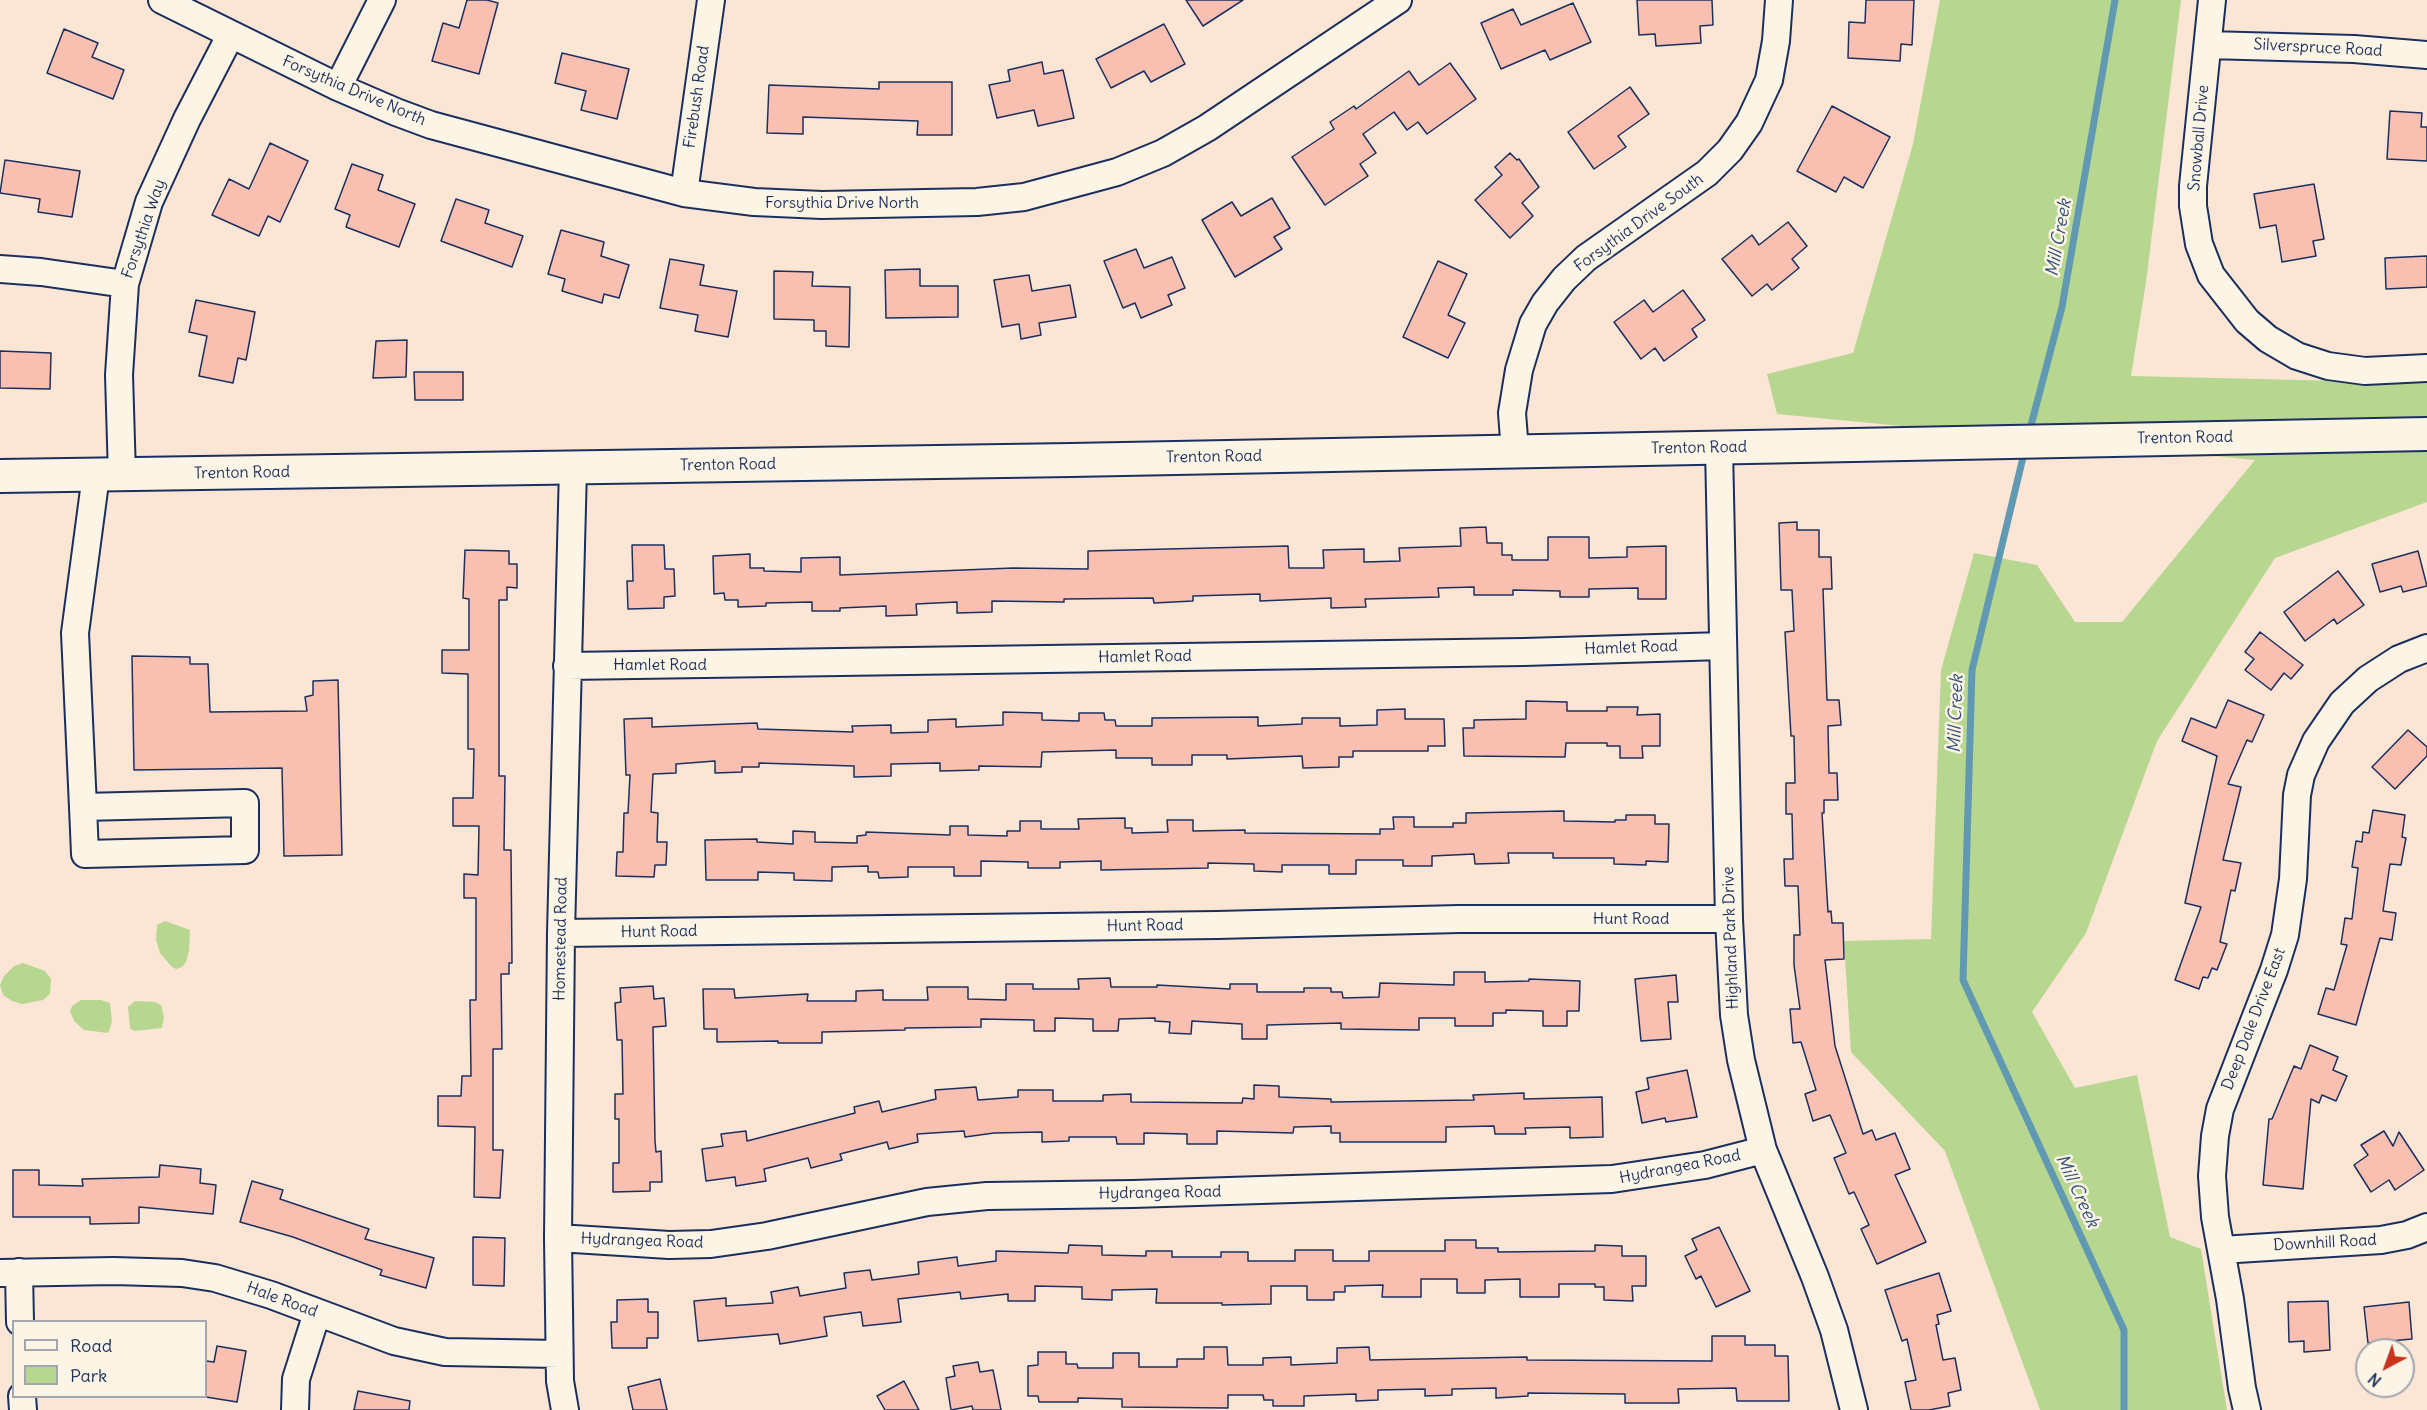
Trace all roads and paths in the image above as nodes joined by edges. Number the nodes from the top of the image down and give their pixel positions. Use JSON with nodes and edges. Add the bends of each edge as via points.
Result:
{"nodes":[{"id":1,"x":162,"y":0,"type":"edge"},
{"id":2,"x":382,"y":0,"type":"edge"},
{"id":3,"x":711,"y":0,"type":"edge"},
{"id":4,"x":1398,"y":0,"type":"edge"},
{"id":5,"x":1779,"y":0,"type":"edge"},
{"id":6,"x":2212,"y":0,"type":"edge"},
{"id":7,"x":231,"y":34,"type":"junction"},
{"id":8,"x":2208,"y":45,"type":"junction"},
{"id":9,"x":2427,"y":55,"type":"edge"},
{"id":10,"x":338,"y":87,"type":"junction"},
{"id":11,"x":684,"y":193,"type":"junction"},
{"id":12,"x":0,"y":268,"type":"edge"},
{"id":13,"x":125,"y":284,"type":"junction"},
{"id":14,"x":2427,"y":368,"type":"edge"},
{"id":15,"x":2427,"y":434,"type":"edge"},
{"id":16,"x":1719,"y":448,"type":"junction"},
{"id":17,"x":1515,"y":451,"type":"junction"},
{"id":18,"x":573,"y":468,"type":"junction"},
{"id":19,"x":109,"y":475,"type":"junction"},
{"id":20,"x":0,"y":476,"type":"edge"},
{"id":21,"x":1724,"y":646,"type":"junction"},
{"id":22,"x":2427,"y":648,"type":"edge"},
{"id":23,"x":567,"y":666,"type":"junction"},
{"id":24,"x":83,"y":807,"type":"junction"},
{"id":25,"x":1729,"y":919,"type":"junction"},
{"id":26,"x":561,"y":933,"type":"junction"},
{"id":27,"x":1763,"y":1150,"type":"junction"},
{"id":28,"x":2427,"y":1227,"type":"edge"},
{"id":29,"x":558,"y":1238,"type":"junction"},
{"id":30,"x":2221,"y":1250,"type":"junction"},
{"id":31,"x":9,"y":1272,"type":"edge"},
{"id":32,"x":317,"y":1313,"type":"junction"},
{"id":33,"x":20,"y":1320,"type":"edge"},
{"id":34,"x":560,"y":1354,"type":"junction"},
{"id":35,"x":295,"y":1410,"type":"edge"},
{"id":36,"x":564,"y":1410,"type":"edge"},
{"id":37,"x":1854,"y":1410,"type":"edge"},
{"id":38,"x":2247,"y":1410,"type":"edge"}],
"edges":[{"from":1,"to":7,"type":"street","name":"Forsythia Drive North"},
{"from":2,"to":10,"type":"street"},
{"from":3,"to":11,"type":"street","name":"Firebush Road"},
{"from":4,"to":11,"type":"street","name":"Forsythia Drive North","via":[[1207,128],[1162,153],[1088,181],[1023,197],[977,202],[822,205]]},
{"from":5,"to":17,"type":"street","name":"Forsythia Drive South","via":[[1769,80],[1731,150],[1707,173],[1586,258],[1545,303],[1533,324],[1519,370],[1512,413]]},
{"from":6,"to":8,"type":"street","name":"Snowball Drive"},
{"from":7,"to":10,"type":"street","name":"Forsythia Drive North"},
{"from":7,"to":13,"type":"street","name":"Forsythia Way","via":[[149,202]]},
{"from":8,"to":9,"type":"street","name":"Silverspruce Road"},
{"from":8,"to":14,"type":"street","name":"Snowball Drive","via":[[2193,206],[2199,244],[2221,290],[2247,321],[2297,356],[2328,366],[2365,370]]},
{"from":10,"to":11,"type":"street","name":"Forsythia Drive North","via":[[431,125]]},
{"from":12,"to":13,"type":"street"},
{"from":13,"to":19,"type":"street","name":"Forsythia Way"},
{"from":15,"to":16,"type":"main road","name":"Trenton Road"},
{"from":16,"to":17,"type":"main road","name":"Trenton Road"},
{"from":16,"to":21,"type":"street","name":"Highland Park Drive"},
{"from":17,"to":18,"type":"main road","name":"Trenton Road"},
{"from":18,"to":19,"type":"main road","name":"Trenton Road"},
{"from":18,"to":23,"type":"street","name":"Homestead Road"},
{"from":19,"to":20,"type":"main road","name":"Trenton Road"},
{"from":19,"to":24,"type":"street","name":"Forsythia Way","via":[[75,633]]},
{"from":21,"to":23,"type":"street","name":"Hamlet Road"},
{"from":21,"to":25,"type":"street","name":"Highland Park Drive"},
{"from":22,"to":30,"type":"street","name":"Deep Dale Drive East","via":[[2399,659],[2342,703],[2316,741],[2301,774],[2285,936],[2220,1109],[2215,1136],[2212,1176]]},
{"from":23,"to":26,"type":"street","name":"Homestead Road"},
{"from":24,"to":24,"type":"street","name":"Forsythia Way","via":[[85,854],[245,850],[245,803]]},
{"from":25,"to":26,"type":"street","name":"Hunt Road","via":[[1459,919]]},
{"from":25,"to":27,"type":"street","name":"Highland Park Drive","via":[[1734,1015]]},
{"from":26,"to":29,"type":"street","name":"Homestead Road"},
{"from":27,"to":29,"type":"street","name":"Hydrangea Road","via":[[1705,1165],[1612,1179],[987,1196],[927,1202],[711,1244]]},
{"from":27,"to":37,"type":"street","name":"Highland Park Drive","via":[[1834,1330]]},
{"from":28,"to":30,"type":"street","name":"Downhill Road","via":[[2381,1240]]},
{"from":29,"to":34,"type":"street","name":"Homestead Road"},
{"from":30,"to":38,"type":"street","name":"Deep Dale Drive East"},
{"from":31,"to":32,"type":"street","name":"Hale Road","via":[[182,1273],[215,1278]]},
{"from":31,"to":33,"type":"street"},
{"from":32,"to":34,"type":"street","name":"Hale Road","via":[[394,1341],[445,1352]]},
{"from":32,"to":35,"type":"street","via":[[296,1379]]},
{"from":34,"to":36,"type":"street","name":"Homestead Road"}]}
